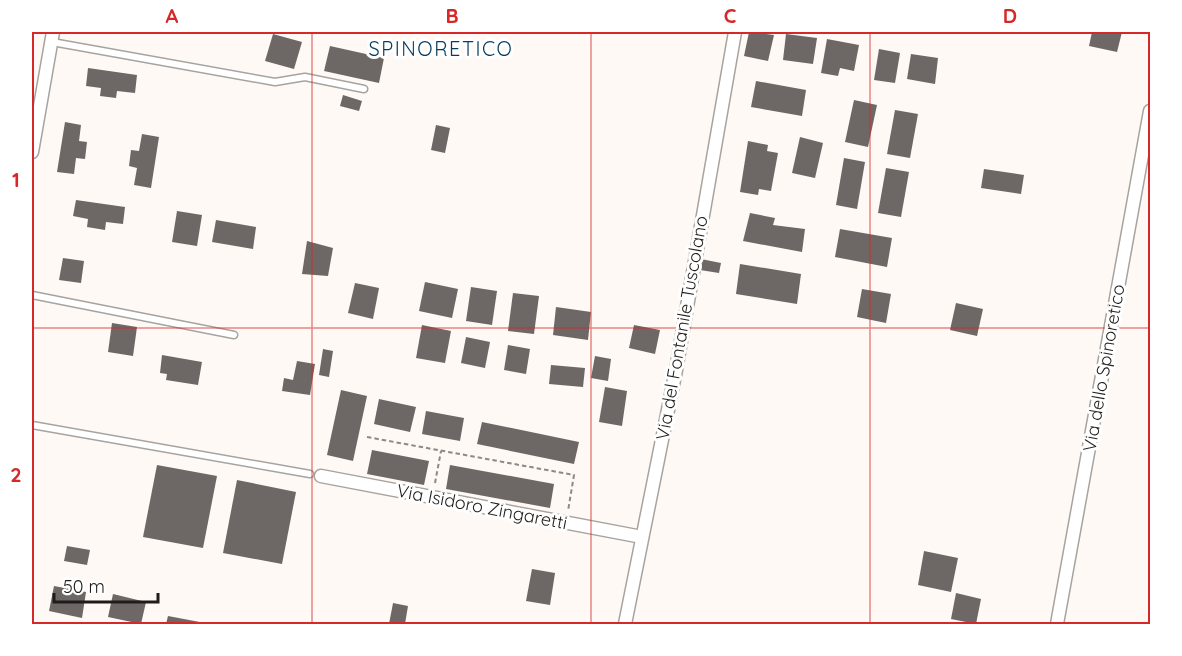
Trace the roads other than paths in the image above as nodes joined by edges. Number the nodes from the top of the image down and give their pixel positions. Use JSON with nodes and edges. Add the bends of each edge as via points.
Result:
{"nodes":[{"id":1,"x":735,"y":32,"type":"edge"},
{"id":2,"x":52,"y":37,"type":"edge"},
{"id":3,"x":364,"y":88,"type":"dead end"},
{"id":4,"x":1150,"y":111,"type":"edge"},
{"id":5,"x":32,"y":152,"type":"edge"},
{"id":6,"x":32,"y":295,"type":"edge"},
{"id":7,"x":234,"y":335,"type":"dead end"},
{"id":8,"x":32,"y":425,"type":"edge"},
{"id":9,"x":315,"y":475,"type":"joint"},
{"id":10,"x":642,"y":537,"type":"junction"},
{"id":11,"x":625,"y":624,"type":"edge"},
{"id":12,"x":1057,"y":624,"type":"edge"}],
"edges":[{"from":1,"to":10,"type":"street","name":"Via del Fontanile Tuscolano","via":[[676,370]]},
{"from":2,"to":3,"type":"lane","via":[[275,82],[305,77]]},
{"from":2,"to":5,"type":"street"},
{"from":4,"to":12,"type":"street","name":"Via dello Spinoretico"},
{"from":6,"to":7,"type":"lane"},
{"from":8,"to":9,"type":"lane"},
{"from":9,"to":10,"type":"street","name":"Via Isidoro Zingaretti"},
{"from":10,"to":11,"type":"street","name":"Via del Fontanile Tuscolano"}]}
